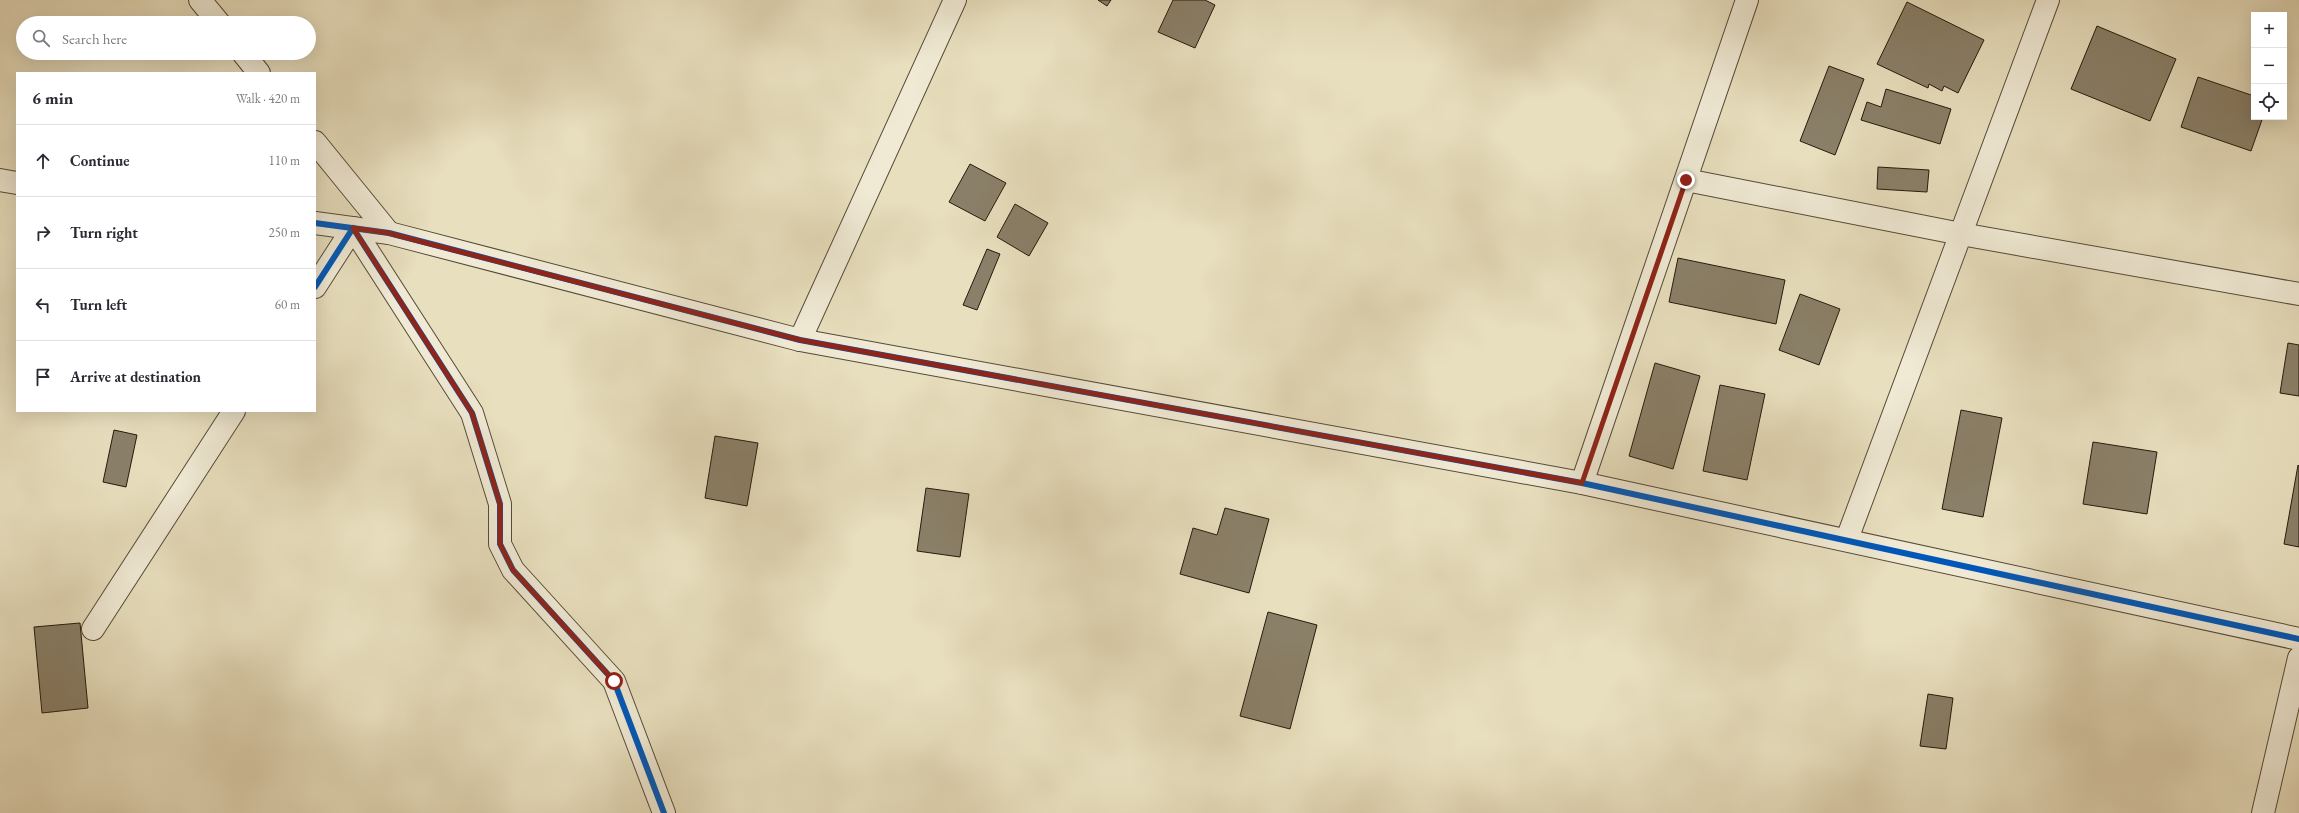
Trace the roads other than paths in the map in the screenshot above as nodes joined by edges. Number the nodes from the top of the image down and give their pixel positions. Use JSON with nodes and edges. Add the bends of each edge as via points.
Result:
{"nodes":[{"id":1,"x":200,"y":0,"type":"edge"},
{"id":2,"x":955,"y":0,"type":"edge"},
{"id":3,"x":1747,"y":0,"type":"edge"},
{"id":4,"x":2048,"y":0,"type":"edge"},
{"id":5,"x":213,"y":16,"type":"edge"},
{"id":6,"x":249,"y":60,"type":"edge"},
{"id":7,"x":259,"y":72,"type":"edge"},
{"id":8,"x":316,"y":143,"type":"edge"},
{"id":9,"x":0,"y":180,"type":"edge"},
{"id":10,"x":1686,"y":180,"type":"junction"},
{"id":11,"x":16,"y":183,"type":"edge"},
{"id":12,"x":316,"y":223,"type":"edge"},
{"id":13,"x":353,"y":228,"type":"junction"},
{"id":14,"x":388,"y":233,"type":"junction"},
{"id":15,"x":1961,"y":234,"type":"junction"},
{"id":16,"x":316,"y":285,"type":"edge"},
{"id":17,"x":2299,"y":294,"type":"edge"},
{"id":18,"x":800,"y":340,"type":"junction"},
{"id":19,"x":233,"y":412,"type":"edge"},
{"id":20,"x":1582,"y":483,"type":"junction"},
{"id":21,"x":1847,"y":539,"type":"junction"},
{"id":22,"x":93,"y":629,"type":"dead end"},
{"id":23,"x":2299,"y":639,"type":"edge"},
{"id":24,"x":2299,"y":658,"type":"edge"},
{"id":25,"x":664,"y":813,"type":"edge"},
{"id":26,"x":2263,"y":813,"type":"edge"}],
"edges":[{"from":1,"to":5,"type":"street"},
{"from":2,"to":18,"type":"street"},
{"from":3,"to":10,"type":"street"},
{"from":4,"to":15,"type":"street"},
{"from":6,"to":7,"type":"street"},
{"from":8,"to":14,"type":"street"},
{"from":9,"to":11,"type":"street"},
{"from":10,"to":15,"type":"street"},
{"from":10,"to":20,"type":"street"},
{"from":12,"to":13,"type":"street"},
{"from":13,"to":14,"type":"street"},
{"from":13,"to":16,"type":"street"},
{"from":13,"to":25,"type":"street","via":[[472,413],[500,504],[500,544],[513,570],[614,681]]},
{"from":14,"to":18,"type":"street"},
{"from":15,"to":17,"type":"street"},
{"from":15,"to":21,"type":"street"},
{"from":18,"to":20,"type":"street"},
{"from":19,"to":22,"type":"street"},
{"from":20,"to":21,"type":"street"},
{"from":21,"to":23,"type":"street"},
{"from":24,"to":26,"type":"street"}]}
